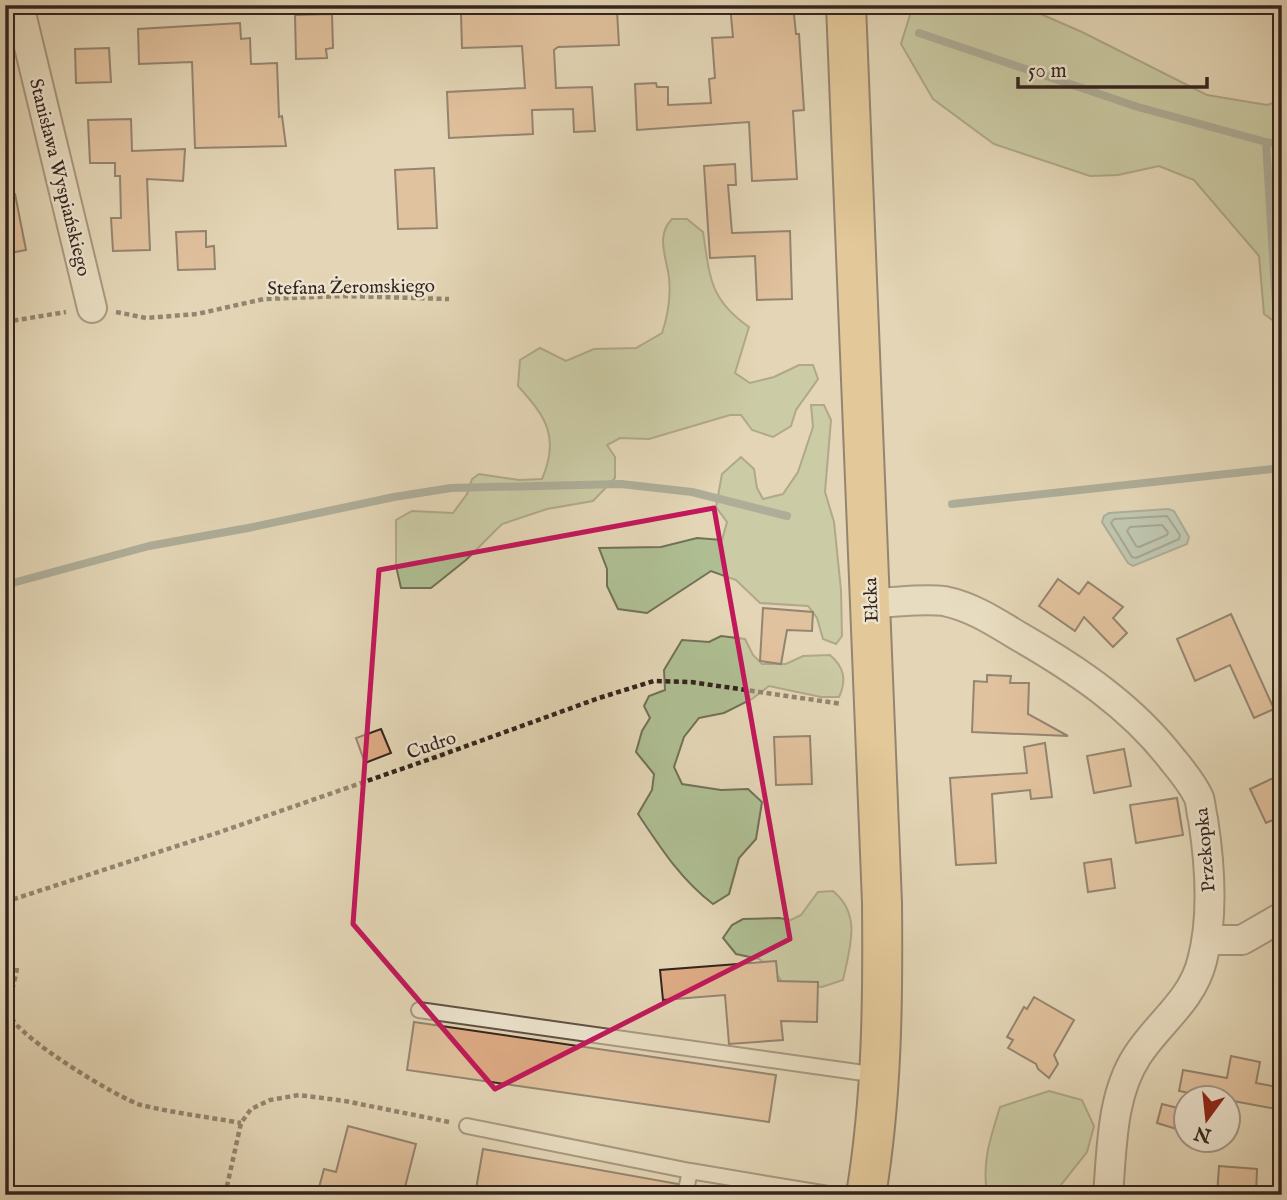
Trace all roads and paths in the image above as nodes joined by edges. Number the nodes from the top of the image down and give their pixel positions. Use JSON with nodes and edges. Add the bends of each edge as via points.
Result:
{"nodes":[{"id":1,"x":19,"y":5,"type":"edge"},
{"id":2,"x":846,"y":5,"type":"edge"},
{"id":3,"x":449,"y":299,"type":"dead end"},
{"id":4,"x":92,"y":308,"type":"junction"},
{"id":5,"x":5,"y":323,"type":"edge"},
{"id":6,"x":870,"y":603,"type":"junction"},
{"id":7,"x":875,"y":705,"type":"junction"},
{"id":8,"x":5,"y":902,"type":"edge"},
{"id":9,"x":1282,"y":917,"type":"edge"},
{"id":10,"x":1207,"y":940,"type":"junction"},
{"id":11,"x":17,"y":968,"type":"dead end"},
{"id":12,"x":419,"y":1010,"type":"dead end"},
{"id":13,"x":880,"y":1075,"type":"junction"},
{"id":14,"x":241,"y":1122,"type":"junction"},
{"id":15,"x":467,"y":1126,"type":"joint"},
{"id":16,"x":690,"y":1171,"type":"junction"},
{"id":17,"x":225,"y":1195,"type":"edge"},
{"id":18,"x":685,"y":1195,"type":"edge"},
{"id":19,"x":834,"y":1195,"type":"edge"},
{"id":20,"x":866,"y":1195,"type":"edge"},
{"id":21,"x":1108,"y":1195,"type":"edge"}],
"edges":[{"from":1,"to":4,"type":"street","name":"Stanisława Wyspiańskiego"},
{"from":2,"to":6,"type":"main road","name":"Ełcka"},
{"from":3,"to":4,"type":"path","name":"Stefana Żeromskiego","via":[[264,299],[197,314],[146,318]]},
{"from":4,"to":5,"type":"path","name":"Stefana Żeromskiego"},
{"from":6,"to":7,"type":"main road","name":"Ełcka"},
{"from":6,"to":10,"type":"street","name":"Przekopka","via":[[942,601],[975,610],[1072,667],[1134,717],[1158,741],[1199,799],[1207,844]]},
{"from":7,"to":8,"type":"path","name":"Cudro","via":[[654,681]]},
{"from":7,"to":13,"type":"main road","name":"Ełcka","via":[[882,903]]},
{"from":9,"to":10,"type":"street","via":[[1242,940]]},
{"from":10,"to":21,"type":"street","name":"Przekopka","via":[[1197,978],[1136,1057],[1123,1087],[1115,1118]]},
{"from":11,"to":14,"type":"path","via":[[11,1017],[29,1038],[119,1097],[140,1105]]},
{"from":12,"to":13,"type":"lane"},
{"from":13,"to":20,"type":"main road","name":"Ełcka"},
{"from":14,"to":15,"type":"path","via":[[251,1110],[271,1100],[299,1095]]},
{"from":14,"to":17,"type":"path"},
{"from":15,"to":16,"type":"lane"},
{"from":16,"to":18,"type":"lane"},
{"from":16,"to":19,"type":"lane"}]}
